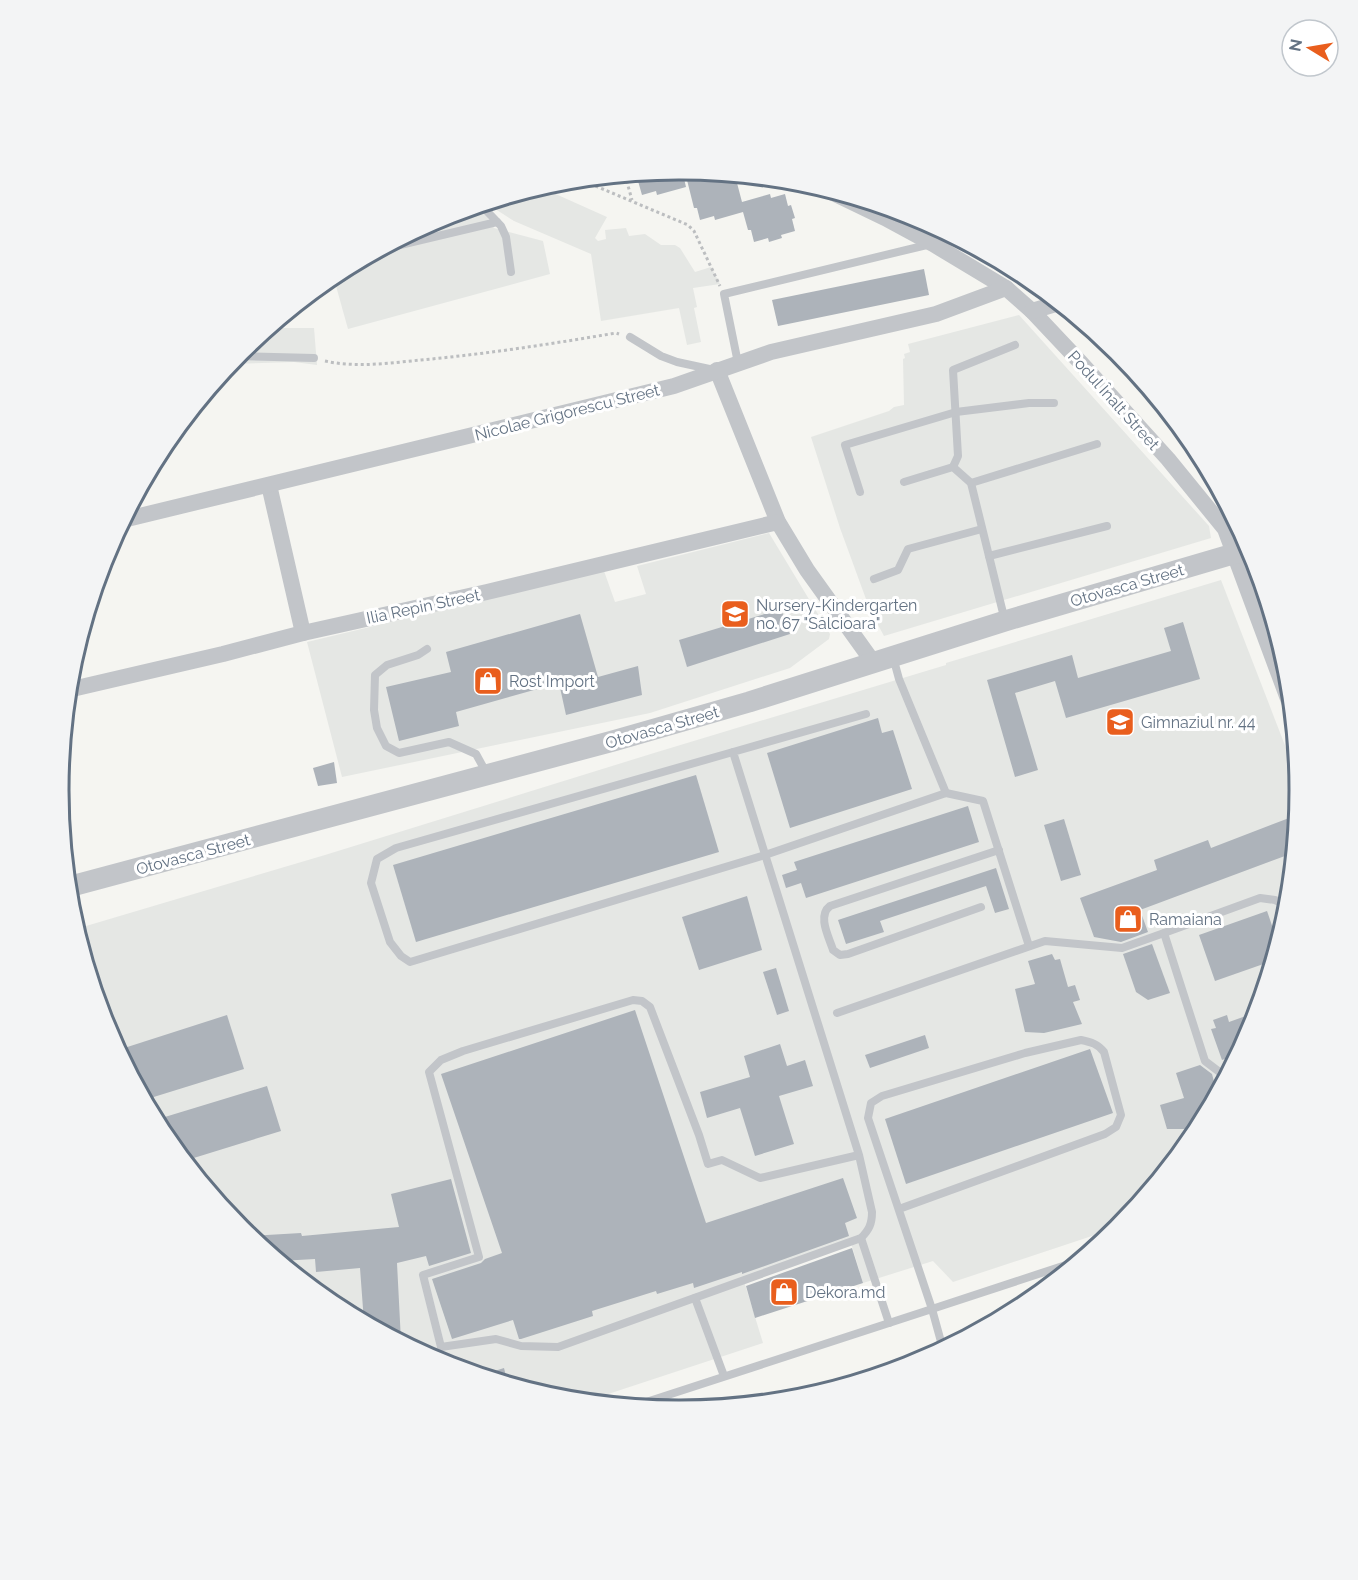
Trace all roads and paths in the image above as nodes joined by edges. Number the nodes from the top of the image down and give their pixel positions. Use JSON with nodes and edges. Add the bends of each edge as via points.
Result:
{"nodes":[{"id":1,"x":628,"y":182,"type":"edge"},
{"id":2,"x":596,"y":186,"type":"edge"},
{"id":3,"x":632,"y":200,"type":"junction"},
{"id":4,"x":867,"y":210,"type":"edge"},
{"id":5,"x":487,"y":211,"type":"edge"},
{"id":6,"x":497,"y":222,"type":"junction"},
{"id":7,"x":410,"y":243,"type":"edge"},
{"id":8,"x":933,"y":244,"type":"junction"},
{"id":9,"x":511,"y":273,"type":"dead end"},
{"id":10,"x":1006,"y":288,"type":"junction"},
{"id":11,"x":724,"y":294,"type":"junction"},
{"id":12,"x":1050,"y":306,"type":"edge"},
{"id":13,"x":1032,"y":311,"type":"junction"},
{"id":14,"x":630,"y":337,"type":"joint"},
{"id":15,"x":1015,"y":345,"type":"dead end"},
{"id":16,"x":251,"y":356,"type":"edge"},
{"id":17,"x":314,"y":358,"type":"joint"},
{"id":18,"x":738,"y":363,"type":"junction"},
{"id":19,"x":717,"y":370,"type":"junction"},
{"id":20,"x":1054,"y":403,"type":"dead end"},
{"id":21,"x":956,"y":412,"type":"junction"},
{"id":22,"x":1097,"y":444,"type":"dead end"},
{"id":23,"x":953,"y":467,"type":"junction"},
{"id":24,"x":904,"y":483,"type":"dead end"},
{"id":25,"x":971,"y":483,"type":"junction"},
{"id":26,"x":269,"y":485,"type":"junction"},
{"id":27,"x":860,"y":492,"type":"dead end"},
{"id":28,"x":133,"y":518,"type":"edge"},
{"id":29,"x":778,"y":522,"type":"junction"},
{"id":30,"x":1107,"y":526,"type":"dead end"},
{"id":31,"x":982,"y":529,"type":"junction"},
{"id":32,"x":1238,"y":545,"type":"edge"},
{"id":33,"x":1240,"y":551,"type":"edge"},
{"id":34,"x":989,"y":556,"type":"junction"},
{"id":35,"x":1248,"y":571,"type":"edge"},
{"id":36,"x":874,"y":579,"type":"dead end"},
{"id":37,"x":1005,"y":621,"type":"junction"},
{"id":38,"x":303,"y":633,"type":"junction"},
{"id":39,"x":1270,"y":639,"type":"edge"},
{"id":40,"x":427,"y":650,"type":"dead end"},
{"id":41,"x":883,"y":658,"type":"junction"},
{"id":42,"x":78,"y":688,"type":"edge"},
{"id":43,"x":866,"y":714,"type":"dead end"},
{"id":44,"x":733,"y":752,"type":"junction"},
{"id":45,"x":488,"y":775,"type":"junction"},
{"id":46,"x":946,"y":793,"type":"junction"},
{"id":47,"x":999,"y":850,"type":"junction"},
{"id":48,"x":765,"y":855,"type":"junction"},
{"id":49,"x":77,"y":885,"type":"edge"},
{"id":50,"x":1278,"y":902,"type":"edge"},
{"id":51,"x":981,"y":907,"type":"dead end"},
{"id":52,"x":1164,"y":933,"type":"junction"},
{"id":53,"x":1029,"y":946,"type":"junction"},
{"id":54,"x":837,"y":1013,"type":"dead end"},
{"id":55,"x":1220,"y":1072,"type":"edge"},
{"id":56,"x":859,"y":1155,"type":"junction"},
{"id":57,"x":899,"y":1209,"type":"junction"},
{"id":58,"x":861,"y":1238,"type":"junction"},
{"id":59,"x":1058,"y":1268,"type":"edge"},
{"id":60,"x":695,"y":1298,"type":"junction"},
{"id":61,"x":932,"y":1309,"type":"junction"},
{"id":62,"x":889,"y":1323,"type":"junction"},
{"id":63,"x":941,"y":1341,"type":"edge"},
{"id":64,"x":724,"y":1376,"type":"junction"},
{"id":65,"x":653,"y":1399,"type":"edge"}],
"edges":[{"from":1,"to":3,"type":"path"},
{"from":2,"to":3,"type":"path"},
{"from":3,"to":11,"type":"path","via":[[694,231]]},
{"from":4,"to":8,"type":"street","name":"Podul Înalt Street"},
{"from":5,"to":6,"type":"lane"},
{"from":6,"to":7,"type":"lane"},
{"from":6,"to":9,"type":"lane","via":[[506,237]]},
{"from":8,"to":10,"type":"street","name":"Podul Înalt Street"},
{"from":8,"to":11,"type":"lane"},
{"from":10,"to":13,"type":"street","name":"Podul Înalt Street"},
{"from":10,"to":18,"type":"street","name":"Nicolae Grigorescu Street","via":[[936,314]]},
{"from":11,"to":18,"type":"lane"},
{"from":12,"to":13,"type":"street"},
{"from":13,"to":32,"type":"street","name":"Podul Înalt Street","via":[[1168,459]]},
{"from":14,"to":17,"type":"path","via":[[616,333],[396,363],[337,363]]},
{"from":14,"to":19,"type":"lane","via":[[661,356]]},
{"from":15,"to":21,"type":"lane","via":[[953,370]]},
{"from":16,"to":17,"type":"lane"},
{"from":18,"to":19,"type":"street","name":"Nicolae Grigorescu Street"},
{"from":19,"to":26,"type":"street","name":"Nicolae Grigorescu Street","via":[[674,386]]},
{"from":19,"to":29,"type":"street"},
{"from":20,"to":21,"type":"lane"},
{"from":21,"to":23,"type":"lane","via":[[958,456]]},
{"from":21,"to":27,"type":"lane","via":[[845,445]]},
{"from":22,"to":25,"type":"lane"},
{"from":23,"to":24,"type":"lane"},
{"from":23,"to":25,"type":"lane"},
{"from":25,"to":31,"type":"lane"},
{"from":26,"to":28,"type":"street","name":"Nicolae Grigorescu Street"},
{"from":26,"to":38,"type":"street"},
{"from":29,"to":38,"type":"street","name":"Ilia Repin Street"},
{"from":29,"to":41,"type":"street","via":[[807,570]]},
{"from":30,"to":34,"type":"lane"},
{"from":31,"to":34,"type":"lane"},
{"from":31,"to":36,"type":"lane","via":[[908,549],[898,570]]},
{"from":33,"to":37,"type":"street","name":"Otovasca Street"},
{"from":34,"to":37,"type":"lane"},
{"from":35,"to":39,"type":"street","name":"Podul Înalt Street"},
{"from":37,"to":41,"type":"street","name":"Otovasca Street"},
{"from":38,"to":42,"type":"street","name":"Ilia Repin Street"},
{"from":40,"to":45,"type":"lane","via":[[375,675],[377,728],[386,746],[399,753],[449,742],[476,754]]},
{"from":41,"to":45,"type":"street","name":"Otovasca Street","via":[[749,702]]},
{"from":41,"to":46,"type":"lane","via":[[899,679]]},
{"from":43,"to":44,"type":"lane"},
{"from":44,"to":48,"type":"lane"},
{"from":44,"to":48,"type":"lane","via":[[396,848],[377,859],[371,883],[380,913],[390,942],[410,962]]},
{"from":45,"to":49,"type":"street","name":"Otovasca Street"},
{"from":46,"to":47,"type":"lane","via":[[983,801]]},
{"from":46,"to":48,"type":"lane"},
{"from":47,"to":51,"type":"lane","via":[[830,906],[823,917],[833,950],[840,955]]},
{"from":47,"to":53,"type":"lane"},
{"from":48,"to":56,"type":"lane"},
{"from":50,"to":52,"type":"lane","via":[[1260,898]]},
{"from":52,"to":53,"type":"lane","via":[[1122,948],[1045,941]]},
{"from":52,"to":55,"type":"lane","via":[[1205,1061]]},
{"from":53,"to":54,"type":"lane"},
{"from":56,"to":58,"type":"lane","via":[[872,1212],[872,1222]]},
{"from":56,"to":60,"type":"lane","via":[[760,1178],[722,1160],[708,1164],[650,1007],[642,1001],[622,1003],[463,1051],[441,1060],[429,1072],[479,1257],[423,1275],[441,1347],[496,1339],[521,1346],[558,1347]]},
{"from":57,"to":57,"type":"lane","via":[[1105,1134],[1116,1126],[1121,1115],[1104,1052],[1081,1040],[1024,1053],[882,1096],[871,1103],[868,1118]]},
{"from":57,"to":61,"type":"lane"},
{"from":58,"to":60,"type":"lane"},
{"from":58,"to":62,"type":"lane"},
{"from":59,"to":61,"type":"lane"},
{"from":60,"to":64,"type":"lane"},
{"from":61,"to":62,"type":"lane"},
{"from":61,"to":63,"type":"lane"},
{"from":62,"to":64,"type":"lane"},
{"from":64,"to":65,"type":"lane"}]}
